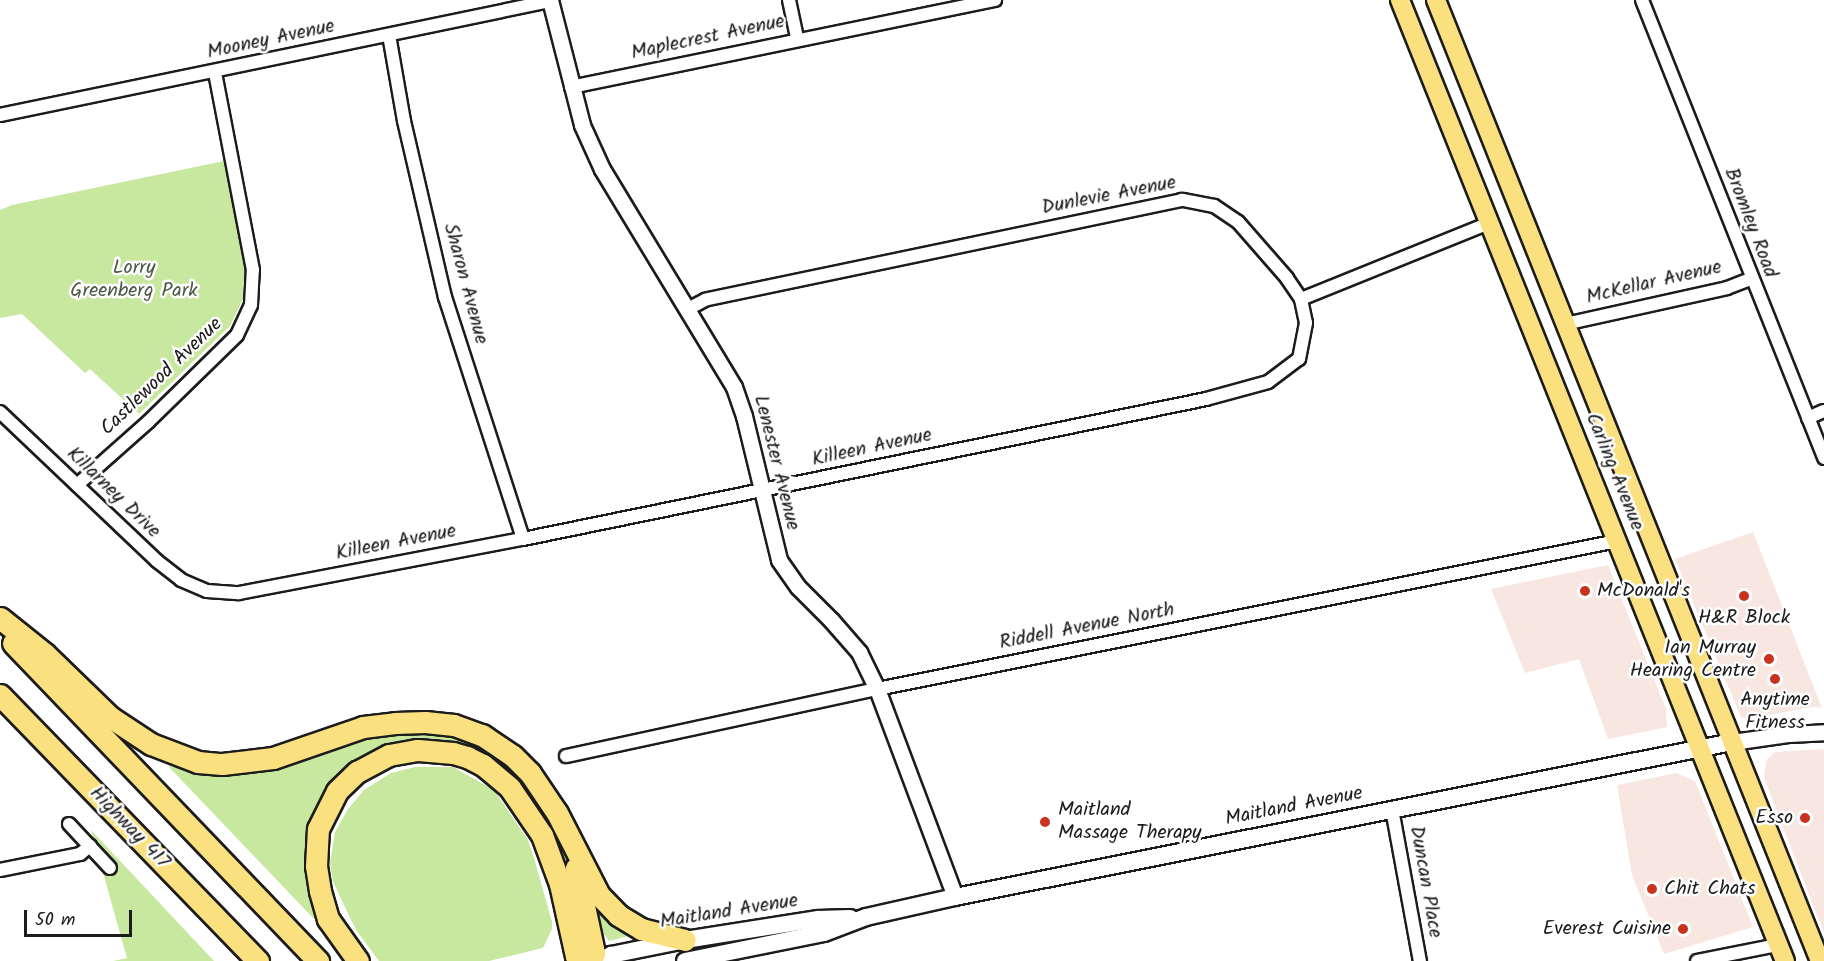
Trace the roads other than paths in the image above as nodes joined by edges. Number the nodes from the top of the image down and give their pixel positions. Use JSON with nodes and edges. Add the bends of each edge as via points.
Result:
{"nodes":[{"id":1,"x":789,"y":0,"type":"edge"},
{"id":2,"x":995,"y":0,"type":"edge"},
{"id":3,"x":1400,"y":0,"type":"edge"},
{"id":4,"x":1436,"y":0,"type":"edge"},
{"id":5,"x":1642,"y":0,"type":"edge"},
{"id":6,"x":550,"y":1,"type":"edge"},
{"id":7,"x":389,"y":35,"type":"junction"},
{"id":8,"x":797,"y":39,"type":"junction"},
{"id":9,"x":215,"y":72,"type":"junction"},
{"id":10,"x":571,"y":87,"type":"junction"},
{"id":11,"x":0,"y":115,"type":"edge"},
{"id":12,"x":1490,"y":223,"type":"junction"},
{"id":13,"x":1751,"y":279,"type":"junction"},
{"id":14,"x":1300,"y":299,"type":"junction"},
{"id":15,"x":688,"y":309,"type":"junction"},
{"id":16,"x":1565,"y":324,"type":"junction"},
{"id":17,"x":1824,"y":411,"type":"edge"},
{"id":18,"x":0,"y":412,"type":"edge"},
{"id":19,"x":1808,"y":418,"type":"junction"},
{"id":20,"x":1824,"y":458,"type":"edge"},
{"id":21,"x":77,"y":485,"type":"junction"},
{"id":22,"x":761,"y":491,"type":"junction"},
{"id":23,"x":523,"y":539,"type":"junction"},
{"id":24,"x":1617,"y":541,"type":"junction"},
{"id":25,"x":207,"y":591,"type":"joint"},
{"id":26,"x":0,"y":618,"type":"edge"},
{"id":27,"x":0,"y":628,"type":"edge"},
{"id":28,"x":877,"y":689,"type":"junction"},
{"id":29,"x":0,"y":694,"type":"edge"},
{"id":30,"x":1824,"y":732,"type":"edge"},
{"id":31,"x":1732,"y":742,"type":"junction"},
{"id":32,"x":1701,"y":748,"type":"junction"},
{"id":33,"x":566,"y":756,"type":"dead end"},
{"id":34,"x":1392,"y":809,"type":"junction"},
{"id":35,"x":557,"y":813,"type":"junction"},
{"id":36,"x":69,"y":824,"type":"dead end"},
{"id":37,"x":90,"y":846,"type":"junction"},
{"id":38,"x":110,"y":868,"type":"dead end"},
{"id":39,"x":0,"y":870,"type":"edge"},
{"id":40,"x":955,"y":897,"type":"junction"},
{"id":41,"x":685,"y":951,"type":"edge"},
{"id":42,"x":1781,"y":953,"type":"edge"},
{"id":43,"x":258,"y":961,"type":"edge"},
{"id":44,"x":318,"y":961,"type":"edge"},
{"id":45,"x":358,"y":961,"type":"edge"},
{"id":46,"x":580,"y":961,"type":"edge"},
{"id":47,"x":591,"y":961,"type":"edge"},
{"id":48,"x":602,"y":961,"type":"edge"},
{"id":49,"x":1420,"y":961,"type":"edge"},
{"id":50,"x":1696,"y":961,"type":"edge"},
{"id":51,"x":1820,"y":961,"type":"edge"}],
"edges":[{"from":1,"to":8,"type":"street"},
{"from":2,"to":8,"type":"street","name":"Maplecrest Avenue"},
{"from":3,"to":12,"type":"main road","name":"Carling Avenue"},
{"from":4,"to":16,"type":"main road","name":"Carling Avenue"},
{"from":5,"to":13,"type":"street","name":"Bromley Road"},
{"from":6,"to":7,"type":"street","name":"Mooney Avenue"},
{"from":6,"to":10,"type":"street","name":"Lenester Avenue"},
{"from":7,"to":9,"type":"street","name":"Mooney Avenue"},
{"from":7,"to":23,"type":"street","name":"Sharon Avenue","via":[[404,121],[445,297]]},
{"from":8,"to":10,"type":"street","name":"Maplecrest Avenue"},
{"from":9,"to":11,"type":"street","name":"Mooney Avenue"},
{"from":9,"to":21,"type":"street","name":"Castlewood Avenue","via":[[254,270],[251,305],[237,334]]},
{"from":10,"to":15,"type":"street","name":"Lenester Avenue","via":[[582,125],[602,169]]},
{"from":12,"to":14,"type":"street"},
{"from":12,"to":24,"type":"main road","name":"Carling Avenue"},
{"from":13,"to":16,"type":"street","name":"McKellar Avenue","via":[[1727,288]]},
{"from":13,"to":19,"type":"street","name":"Bromley Road"},
{"from":14,"to":15,"type":"street","name":"Dunlevie Avenue","via":[[1287,278],[1238,222],[1214,206],[1182,200],[705,300]]},
{"from":14,"to":22,"type":"street","name":"Killeen Avenue","via":[[1306,323],[1299,359],[1268,382],[1195,401]]},
{"from":15,"to":22,"type":"street","name":"Lenester Avenue","via":[[734,387]]},
{"from":16,"to":31,"type":"main road","name":"Carling Avenue"},
{"from":17,"to":19,"type":"street"},
{"from":18,"to":21,"type":"street","name":"Killarney Drive"},
{"from":19,"to":20,"type":"street","name":"Bromley Road"},
{"from":21,"to":25,"type":"street","name":"Killarney Drive","via":[[157,561],[181,580]]},
{"from":22,"to":23,"type":"street","name":"Killeen Avenue"},
{"from":22,"to":28,"type":"street","name":"Lenester Avenue","via":[[779,560],[798,587],[859,652]]},
{"from":23,"to":25,"type":"street","name":"Killeen Avenue","via":[[239,593]]},
{"from":24,"to":28,"type":"street","name":"Riddell Avenue North"},
{"from":24,"to":32,"type":"main road","name":"Carling Avenue"},
{"from":26,"to":35,"type":"highway","via":[[45,654],[110,717],[152,744],[198,762],[222,764],[273,758],[363,727],[425,722],[454,725],[482,735],[513,756],[530,773]]},
{"from":27,"to":44,"type":"highway"},
{"from":28,"to":33,"type":"street","name":"Riddell Avenue North"},
{"from":28,"to":40,"type":"street","name":"Lenester Avenue"},
{"from":29,"to":43,"type":"highway","name":"Highway 417"},
{"from":30,"to":31,"type":"street"},
{"from":31,"to":32,"type":"main road","name":"Maitland Avenue"},
{"from":31,"to":51,"type":"main road","name":"Carling Avenue"},
{"from":32,"to":34,"type":"main road","name":"Maitland Avenue"},
{"from":32,"to":42,"type":"main road","name":"Carling Avenue"},
{"from":34,"to":40,"type":"main road","name":"Maitland Avenue"},
{"from":34,"to":49,"type":"street","name":"Duncan Place"},
{"from":35,"to":41,"type":"highway","via":[[599,895],[618,915]]},
{"from":35,"to":47,"type":"highway","via":[[581,885],[594,953]]},
{"from":36,"to":37,"type":"street"},
{"from":37,"to":38,"type":"street"},
{"from":37,"to":39,"type":"street","via":[[80,854]]},
{"from":40,"to":41,"type":"main road","name":"Maitland Avenue","via":[[866,917],[818,919]]},
{"from":41,"to":48,"type":"main road","name":"Maitland Avenue","via":[[611,955]]},
{"from":42,"to":50,"type":"street"},
{"from":45,"to":46,"type":"highway","via":[[328,919],[316,866],[318,829],[337,791],[357,772],[389,755],[418,750],[467,757],[510,788],[542,835],[560,884]]}]}
